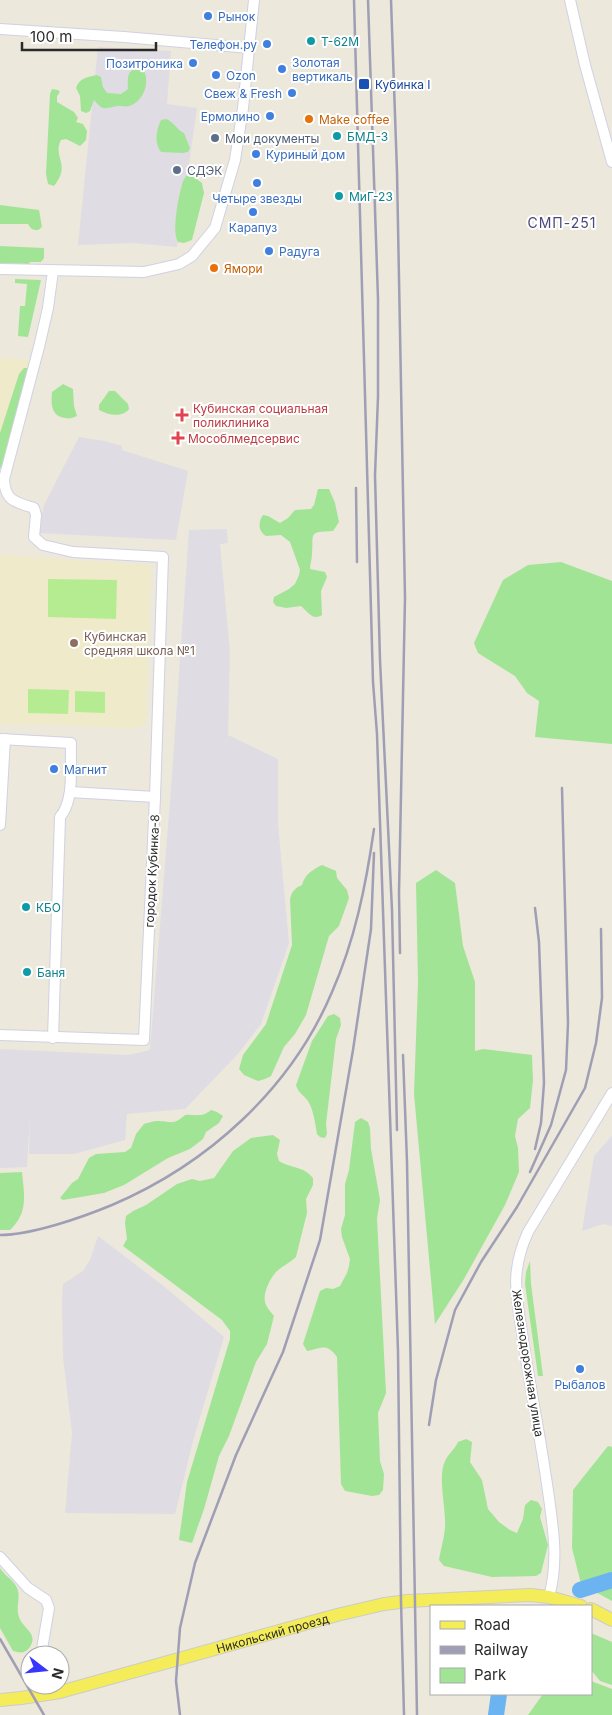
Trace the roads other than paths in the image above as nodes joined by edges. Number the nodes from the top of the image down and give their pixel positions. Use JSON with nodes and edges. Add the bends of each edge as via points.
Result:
{"nodes":[{"id":1,"x":254,"y":0,"type":"edge"},
{"id":2,"x":570,"y":0,"type":"edge"},
{"id":3,"x":0,"y":30,"type":"edge"},
{"id":4,"x":250,"y":48,"type":"junction"},
{"id":5,"x":612,"y":162,"type":"edge"},
{"id":6,"x":0,"y":269,"type":"edge"},
{"id":7,"x":53,"y":271,"type":"junction"},
{"id":8,"x":2,"y":739,"type":"edge"},
{"id":9,"x":70,"y":792,"type":"junction"},
{"id":10,"x":155,"y":796,"type":"junction"},
{"id":11,"x":0,"y":825,"type":"edge"},
{"id":12,"x":0,"y":1035,"type":"edge"},
{"id":13,"x":53,"y":1038,"type":"junction"},
{"id":14,"x":612,"y":1093,"type":"edge"},
{"id":15,"x":0,"y":1557,"type":"edge"},
{"id":16,"x":550,"y":1597,"type":"junction"},
{"id":17,"x":578,"y":1605,"type":"edge"},
{"id":18,"x":592,"y":1610,"type":"edge"},
{"id":19,"x":612,"y":1620,"type":"edge"},
{"id":20,"x":43,"y":1645,"type":"edge"},
{"id":21,"x":70,"y":1684,"type":"edge"},
{"id":22,"x":22,"y":1695,"type":"edge"},
{"id":23,"x":0,"y":1700,"type":"edge"}],
"edges":[{"from":1,"to":4,"type":"street"},
{"from":2,"to":5,"type":"street"},
{"from":3,"to":4,"type":"street"},
{"from":4,"to":7,"type":"street","via":[[235,160],[215,228],[192,256],[179,264],[144,272]]},
{"from":6,"to":7,"type":"street"},
{"from":7,"to":10,"type":"street","name":"городок Кубинка-8","via":[[48,308],[4,488],[14,502],[34,508],[34,537],[43,546],[73,552],[163,557]]},
{"from":8,"to":9,"type":"street","via":[[71,743]]},
{"from":8,"to":11,"type":"street"},
{"from":9,"to":10,"type":"street"},
{"from":9,"to":13,"type":"street","via":[[68,804],[60,817]]},
{"from":10,"to":13,"type":"street","name":"городок Кубинка-8","via":[[144,1040]]},
{"from":12,"to":13,"type":"street","name":"городок Кубинка-8"},
{"from":14,"to":16,"type":"street","name":"Железнодорожная улица","via":[[528,1232],[517,1262],[516,1288],[555,1545]]},
{"from":15,"to":20,"type":"street","via":[[28,1588],[46,1600],[49,1608]]},
{"from":16,"to":17,"type":"main road","name":"Никольский проезд"},
{"from":16,"to":21,"type":"main road","name":"Никольский проезд","via":[[530,1595],[384,1604],[175,1662]]},
{"from":18,"to":19,"type":"main road"},
{"from":22,"to":23,"type":"main road","name":"Никольский проезд"}]}
